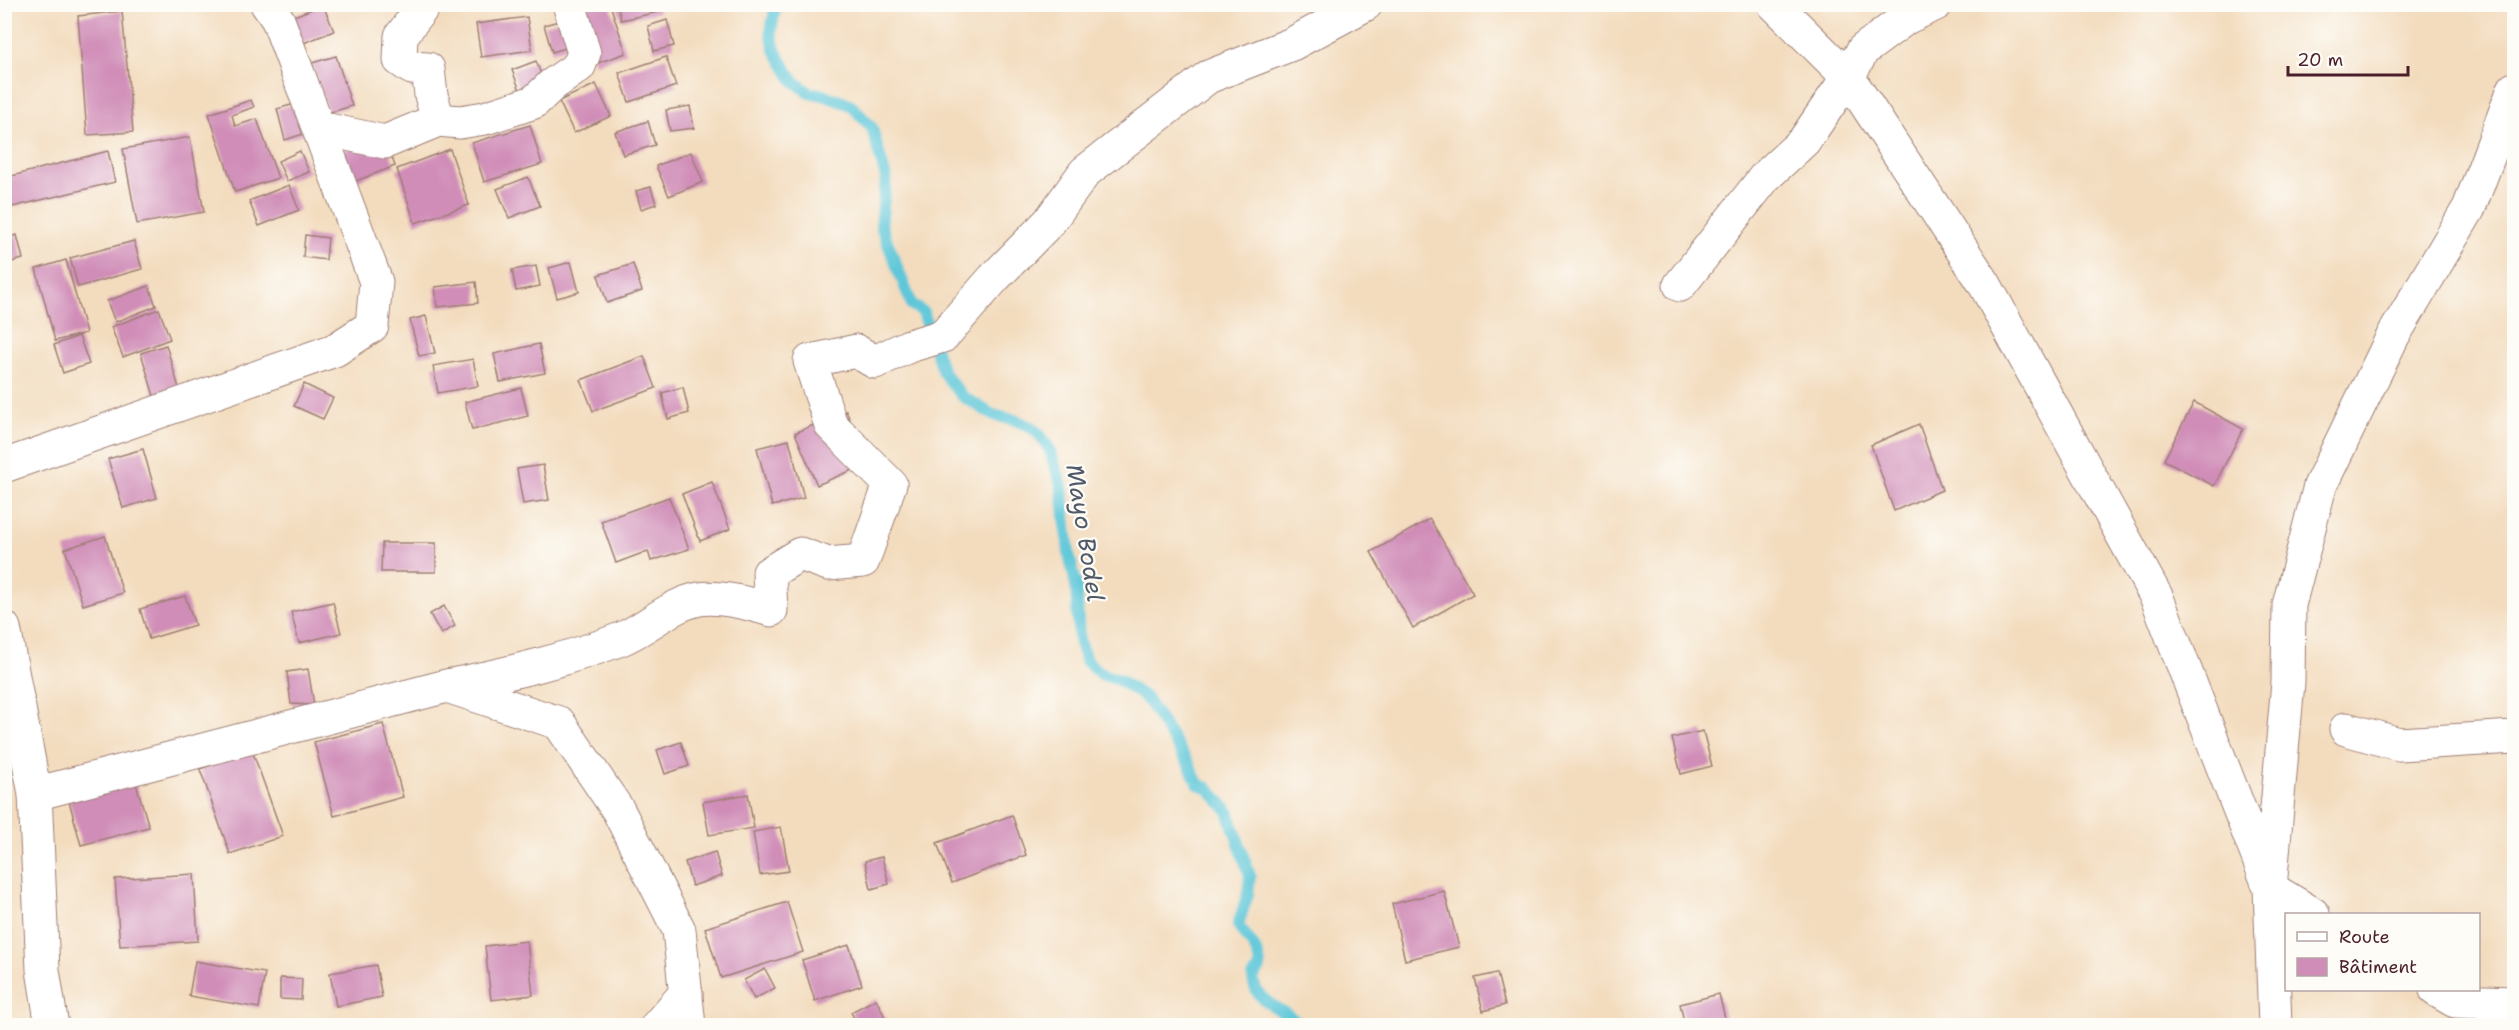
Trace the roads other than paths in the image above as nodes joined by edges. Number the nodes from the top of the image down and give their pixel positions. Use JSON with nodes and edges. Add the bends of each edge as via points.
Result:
{"nodes":[{"id":1,"x":267,"y":4,"type":"edge"},
{"id":2,"x":425,"y":4,"type":"edge"},
{"id":3,"x":569,"y":4,"type":"edge"},
{"id":4,"x":1366,"y":4,"type":"edge"},
{"id":5,"x":1774,"y":4,"type":"edge"},
{"id":6,"x":1936,"y":4,"type":"edge"},
{"id":7,"x":1848,"y":77,"type":"junction"},
{"id":8,"x":2514,"y":90,"type":"edge"},
{"id":9,"x":438,"y":120,"type":"junction"},
{"id":10,"x":319,"y":129,"type":"junction"},
{"id":11,"x":1680,"y":285,"type":"dead end"},
{"id":12,"x":4,"y":466,"type":"edge"},
{"id":13,"x":4,"y":628,"type":"edge"},
{"id":14,"x":447,"y":686,"type":"junction"},
{"id":15,"x":2346,"y":729,"type":"dead end"},
{"id":16,"x":2514,"y":737,"type":"edge"},
{"id":17,"x":35,"y":794,"type":"junction"},
{"id":18,"x":2270,"y":888,"type":"junction"},
{"id":19,"x":2310,"y":913,"type":"edge"},
{"id":20,"x":2438,"y":991,"type":"edge"},
{"id":21,"x":686,"y":993,"type":"junction"},
{"id":22,"x":2514,"y":1003,"type":"edge"},
{"id":23,"x":51,"y":1026,"type":"edge"},
{"id":24,"x":657,"y":1026,"type":"edge"},
{"id":25,"x":689,"y":1026,"type":"edge"},
{"id":26,"x":2275,"y":1026,"type":"edge"}],
"edges":[{"from":1,"to":10,"type":"street","via":[[278,20]]},
{"from":2,"to":9,"type":"street","via":[[401,36],[400,60],[412,68],[428,69]]},
{"from":3,"to":9,"type":"street","via":[[584,53],[579,66],[534,102],[485,118]]},
{"from":4,"to":14,"type":"street","via":[[1292,44],[1208,77],[1085,172],[1049,222],[944,336],[875,362],[856,351],[810,361],[831,425],[890,484],[863,561],[828,564],[800,554],[770,573],[771,610],[744,602],[700,599],[674,608],[624,638],[531,668]]},
{"from":5,"to":7,"type":"street"},
{"from":6,"to":7,"type":"street","via":[[1879,36],[1863,50]]},
{"from":7,"to":11,"type":"street","via":[[1804,141],[1765,177]]},
{"from":7,"to":18,"type":"street","via":[[1984,283],[2157,598]]},
{"from":8,"to":18,"type":"street","via":[[2469,208],[2393,336],[2320,486],[2289,605],[2288,682]]},
{"from":9,"to":10,"type":"street","via":[[385,142]]},
{"from":10,"to":12,"type":"street","via":[[376,282],[372,326],[335,350]]},
{"from":13,"to":17,"type":"street"},
{"from":14,"to":17,"type":"street"},
{"from":14,"to":21,"type":"street","via":[[559,723],[618,810],[679,930]]},
{"from":15,"to":16,"type":"street","via":[[2399,744]]},
{"from":17,"to":23,"type":"street","via":[[43,970]]},
{"from":18,"to":19,"type":"street"},
{"from":18,"to":26,"type":"street"},
{"from":20,"to":22,"type":"street","via":[[2455,1001]]},
{"from":21,"to":24,"type":"street"},
{"from":21,"to":25,"type":"street"}]}
